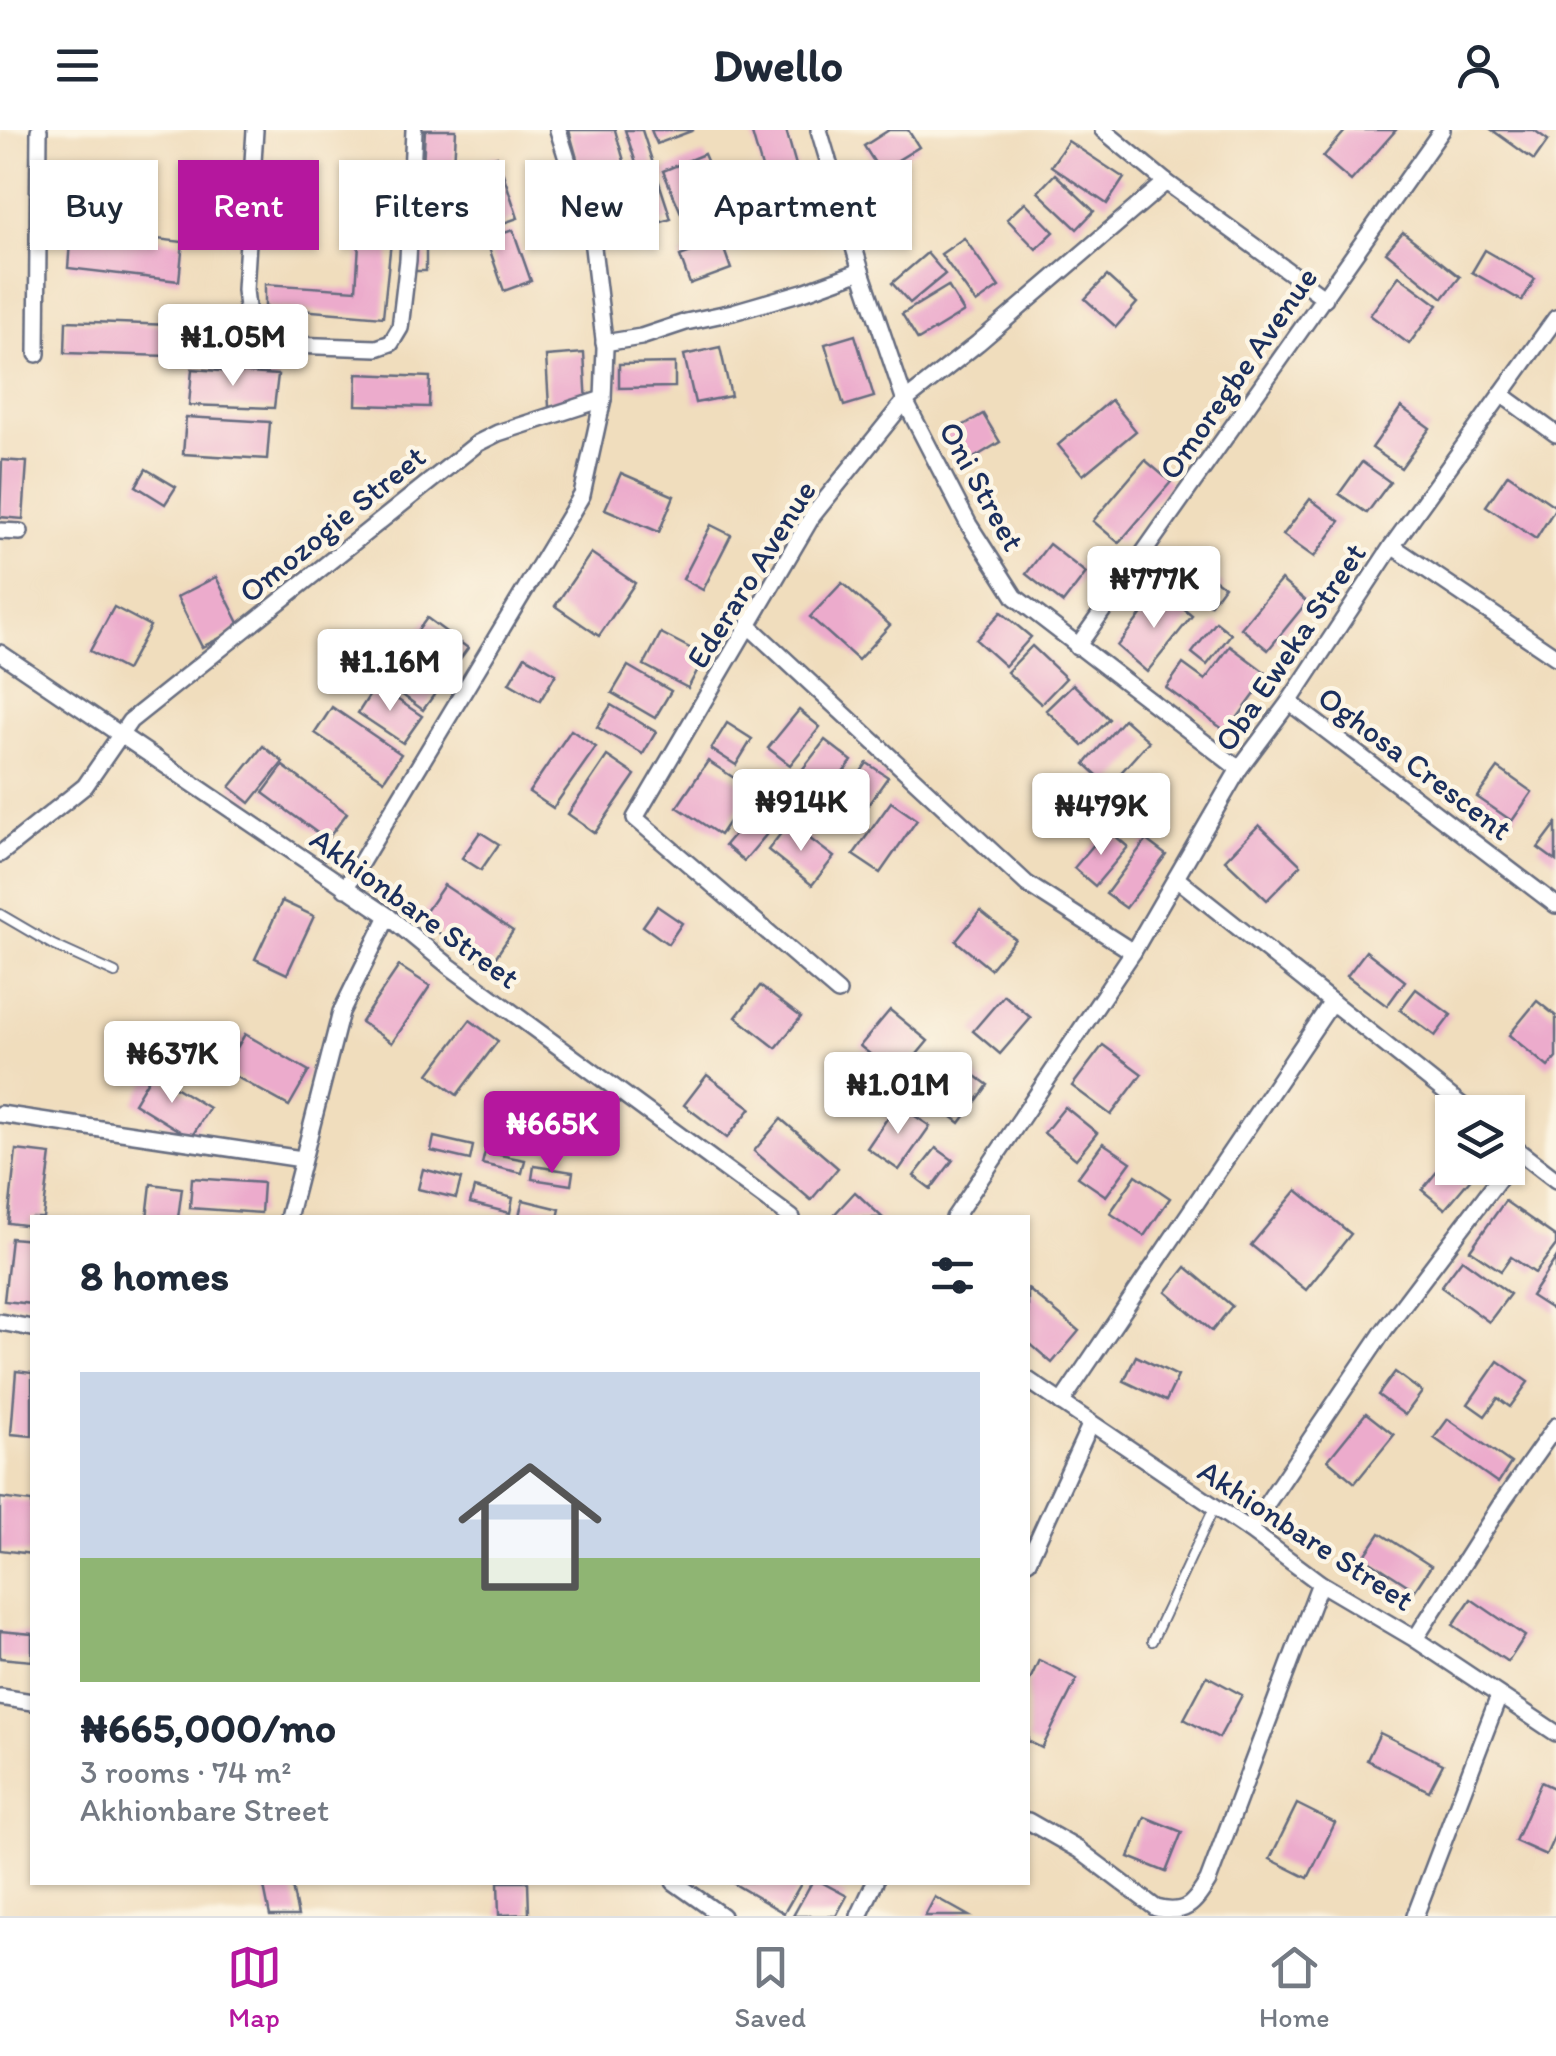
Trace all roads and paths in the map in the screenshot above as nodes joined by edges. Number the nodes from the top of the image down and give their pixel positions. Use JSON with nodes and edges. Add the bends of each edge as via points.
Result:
{"nodes":[{"id":1,"x":40,"y":130,"type":"edge"},
{"id":2,"x":255,"y":130,"type":"edge"},
{"id":3,"x":414,"y":130,"type":"edge"},
{"id":4,"x":558,"y":130,"type":"edge"},
{"id":5,"x":819,"y":130,"type":"edge"},
{"id":6,"x":1103,"y":130,"type":"edge"},
{"id":7,"x":1442,"y":130,"type":"edge"},
{"id":8,"x":1166,"y":182,"type":"junction"},
{"id":9,"x":862,"y":271,"type":"junction"},
{"id":10,"x":1325,"y":298,"type":"junction"},
{"id":11,"x":1556,"y":318,"type":"edge"},
{"id":12,"x":604,"y":343,"type":"junction"},
{"id":13,"x":38,"y":354,"type":"dead end"},
{"id":14,"x":1502,"y":394,"type":"junction"},
{"id":15,"x":603,"y":399,"type":"junction"},
{"id":16,"x":904,"y":402,"type":"junction"},
{"id":17,"x":1556,"y":434,"type":"edge"},
{"id":18,"x":0,"y":532,"type":"edge"},
{"id":19,"x":20,"y":532,"type":"dead end"},
{"id":20,"x":1392,"y":546,"type":"junction"},
{"id":21,"x":749,"y":626,"type":"junction"},
{"id":22,"x":1077,"y":647,"type":"junction"},
{"id":23,"x":0,"y":653,"type":"edge"},
{"id":24,"x":1556,"y":657,"type":"edge"},
{"id":25,"x":1289,"y":702,"type":"junction"},
{"id":26,"x":120,"y":734,"type":"junction"},
{"id":27,"x":1239,"y":770,"type":"junction"},
{"id":28,"x":0,"y":854,"type":"edge"},
{"id":29,"x":1176,"y":878,"type":"junction"},
{"id":30,"x":345,"y":889,"type":"junction"},
{"id":31,"x":1556,"y":905,"type":"edge"},
{"id":32,"x":0,"y":914,"type":"edge"},
{"id":33,"x":388,"y":916,"type":"junction"},
{"id":34,"x":1132,"y":952,"type":"junction"},
{"id":35,"x":116,"y":974,"type":"dead end"},
{"id":36,"x":838,"y":992,"type":"dead end"},
{"id":37,"x":1332,"y":1002,"type":"junction"},
{"id":38,"x":1449,"y":1095,"type":"edge"},
{"id":39,"x":0,"y":1114,"type":"edge"},
{"id":40,"x":1525,"y":1156,"type":"edge"},
{"id":41,"x":302,"y":1159,"type":"junction"},
{"id":42,"x":1556,"y":1180,"type":"edge"},
{"id":43,"x":1493,"y":1185,"type":"edge"},
{"id":44,"x":289,"y":1215,"type":"edge"},
{"id":45,"x":788,"y":1215,"type":"edge"},
{"id":46,"x":956,"y":1215,"type":"edge"},
{"id":47,"x":0,"y":1322,"type":"edge"},
{"id":48,"x":30,"y":1328,"type":"edge"},
{"id":49,"x":0,"y":1332,"type":"edge"},
{"id":50,"x":1030,"y":1381,"type":"edge"},
{"id":51,"x":1061,"y":1403,"type":"junction"},
{"id":52,"x":1091,"y":1423,"type":"junction"},
{"id":53,"x":1556,"y":1426,"type":"edge"},
{"id":54,"x":1214,"y":1508,"type":"junction"},
{"id":55,"x":1249,"y":1530,"type":"junction"},
{"id":56,"x":1030,"y":1557,"type":"edge"},
{"id":57,"x":1320,"y":1582,"type":"junction"},
{"id":58,"x":1415,"y":1639,"type":"junction"},
{"id":59,"x":1152,"y":1642,"type":"dead end"},
{"id":60,"x":1499,"y":1696,"type":"junction"},
{"id":61,"x":0,"y":1697,"type":"edge"},
{"id":62,"x":30,"y":1702,"type":"edge"},
{"id":63,"x":1556,"y":1733,"type":"edge"},
{"id":64,"x":1030,"y":1822,"type":"edge"},
{"id":65,"x":678,"y":1885,"type":"edge"},
{"id":66,"x":874,"y":1885,"type":"edge"},
{"id":67,"x":722,"y":1916,"type":"edge"},
{"id":68,"x":859,"y":1916,"type":"edge"},
{"id":69,"x":1415,"y":1916,"type":"edge"}],
"edges":[{"from":1,"to":13,"type":"street"},
{"from":2,"to":3,"type":"street","via":[[245,290],[258,335],[290,346],[377,348],[391,343],[400,328]]},
{"from":4,"to":12,"type":"street","via":[[592,238]]},
{"from":5,"to":9,"type":"street","name":"Oni Street"},
{"from":6,"to":8,"type":"street"},
{"from":7,"to":10,"type":"street","name":"Omoregbe Avenue"},
{"from":8,"to":10,"type":"street"},
{"from":8,"to":16,"type":"street","name":"Ederaro Avenue"},
{"from":9,"to":12,"type":"street"},
{"from":9,"to":16,"type":"street","name":"Oni Street"},
{"from":10,"to":22,"type":"street","name":"Omoregbe Avenue"},
{"from":11,"to":14,"type":"street","name":"Oba Eweka Street"},
{"from":12,"to":15,"type":"street"},
{"from":14,"to":17,"type":"street"},
{"from":14,"to":20,"type":"street","name":"Oba Eweka Street"},
{"from":15,"to":26,"type":"street","name":"Omozogie Street","via":[[478,443]]},
{"from":15,"to":30,"type":"street","via":[[582,496]]},
{"from":16,"to":21,"type":"street","name":"Ederaro Avenue","via":[[813,515]]},
{"from":16,"to":22,"type":"street","name":"Oni Street","via":[[1014,597]]},
{"from":18,"to":19,"type":"street"},
{"from":20,"to":24,"type":"street"},
{"from":20,"to":25,"type":"street","name":"Oba Eweka Street"},
{"from":21,"to":34,"type":"street","via":[[1027,884]]},
{"from":21,"to":36,"type":"street","name":"Ederaro Avenue","via":[[635,818]]},
{"from":22,"to":27,"type":"street","name":"Oni Street"},
{"from":23,"to":26,"type":"street","name":"Akhionbare Street"},
{"from":25,"to":27,"type":"street","name":"Oba Eweka Street"},
{"from":25,"to":31,"type":"street","name":"Oghosa Crescent"},
{"from":26,"to":28,"type":"street","name":"Omozogie Street","via":[[85,786]]},
{"from":26,"to":30,"type":"street","name":"Akhionbare Street"},
{"from":27,"to":29,"type":"street","name":"Oba Eweka Street"},
{"from":29,"to":34,"type":"street","name":"Oba Eweka Street"},
{"from":29,"to":37,"type":"street"},
{"from":30,"to":33,"type":"street","name":"Akhionbare Street"},
{"from":32,"to":35,"type":"lane"},
{"from":33,"to":41,"type":"street","via":[[341,1012]]},
{"from":33,"to":45,"type":"street","name":"Akhionbare Street"},
{"from":34,"to":46,"type":"street","name":"Oba Eweka Street"},
{"from":37,"to":38,"type":"street"},
{"from":37,"to":51,"type":"street"},
{"from":39,"to":41,"type":"street"},
{"from":40,"to":42,"type":"street"},
{"from":41,"to":44,"type":"street"},
{"from":43,"to":55,"type":"street","via":[[1385,1329]]},
{"from":47,"to":48,"type":"street"},
{"from":47,"to":49,"type":"street"},
{"from":50,"to":51,"type":"street","name":"Akhionbare Street"},
{"from":51,"to":52,"type":"street","name":"Akhionbare Street"},
{"from":52,"to":54,"type":"street","name":"Akhionbare Street"},
{"from":52,"to":56,"type":"street"},
{"from":53,"to":58,"type":"street"},
{"from":54,"to":55,"type":"street","name":"Akhionbare Street"},
{"from":54,"to":59,"type":"lane"},
{"from":55,"to":57,"type":"street","name":"Akhionbare Street"},
{"from":57,"to":58,"type":"street","name":"Akhionbare Street"},
{"from":57,"to":64,"type":"street","via":[[1197,1900],[1180,1912],[1156,1908]]},
{"from":58,"to":60,"type":"street","name":"Akhionbare Street"},
{"from":60,"to":63,"type":"street","name":"Akhionbare Street"},
{"from":60,"to":69,"type":"street"},
{"from":61,"to":62,"type":"street"},
{"from":65,"to":67,"type":"street"},
{"from":66,"to":68,"type":"street"}]}
